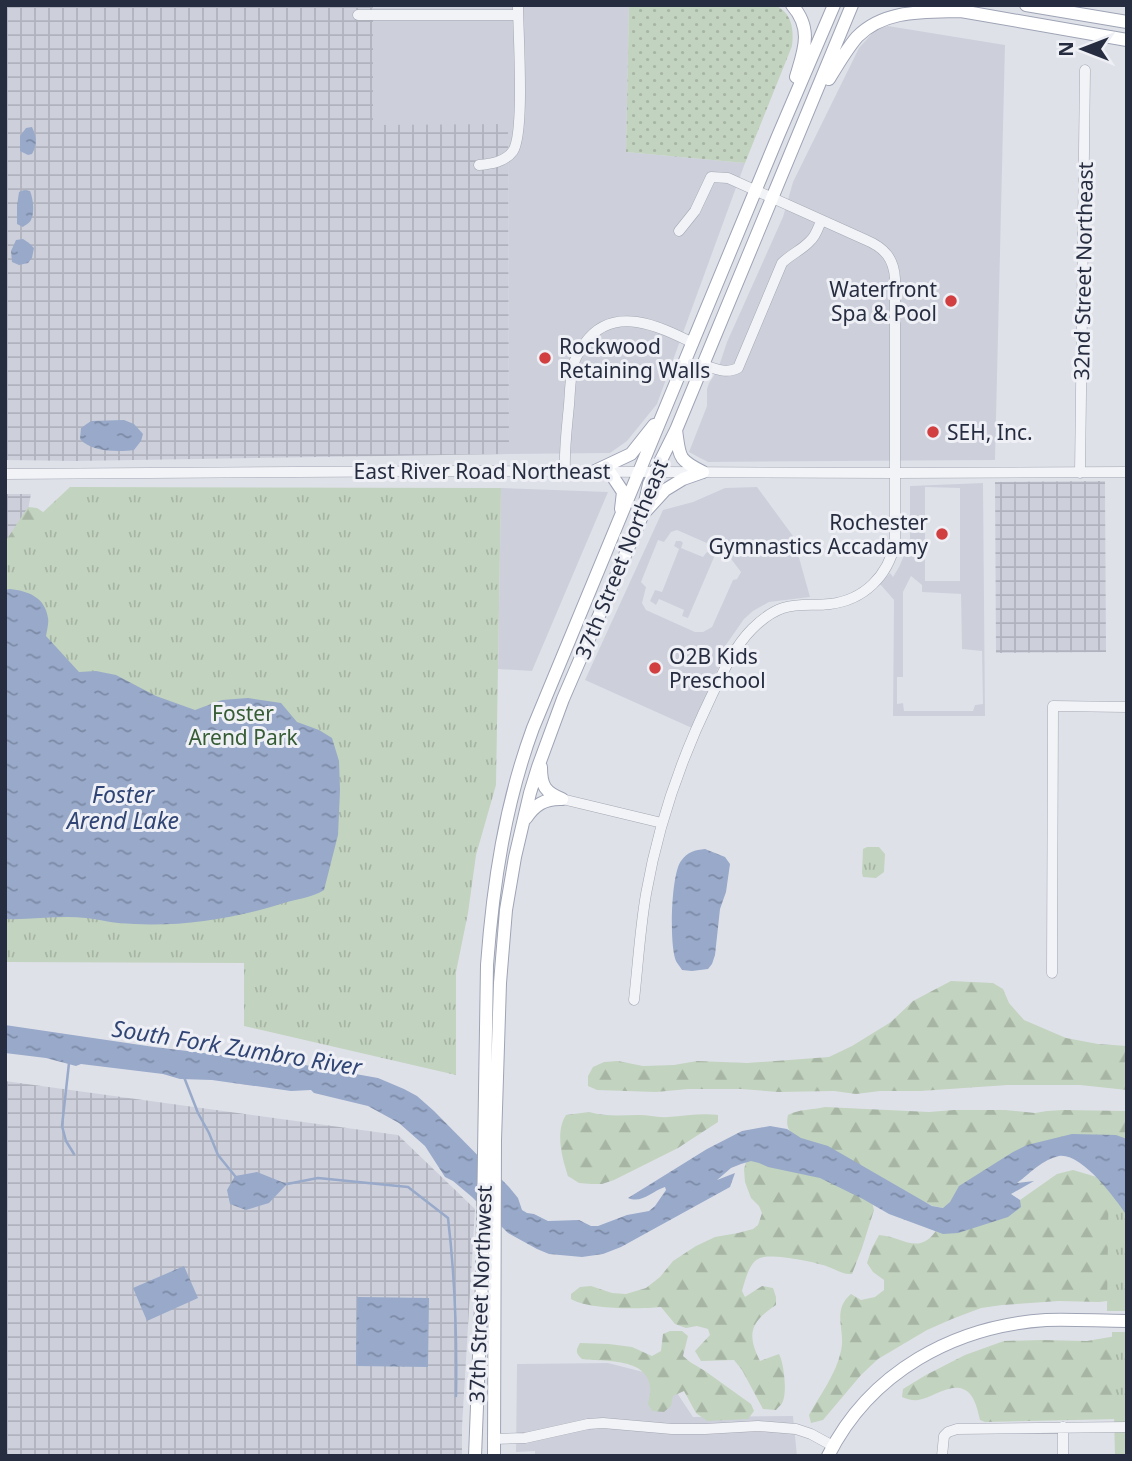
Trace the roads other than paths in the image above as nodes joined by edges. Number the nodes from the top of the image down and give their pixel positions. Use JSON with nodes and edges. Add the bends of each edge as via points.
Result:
{"nodes":[{"id":1,"x":792,"y":5,"type":"edge"},
{"id":2,"x":834,"y":5,"type":"edge"},
{"id":3,"x":852,"y":5,"type":"edge"},
{"id":4,"x":927,"y":5,"type":"edge"},
{"id":5,"x":1026,"y":5,"type":"edge"},
{"id":6,"x":1036,"y":5,"type":"edge"},
{"id":7,"x":1050,"y":9,"type":"junction"},
{"id":8,"x":518,"y":10,"type":"edge"},
{"id":9,"x":961,"y":11,"type":"junction"},
{"id":10,"x":358,"y":15,"type":"dead end"},
{"id":11,"x":1127,"y":22,"type":"edge"},
{"id":12,"x":1127,"y":40,"type":"edge"},
{"id":13,"x":1085,"y":69,"type":"dead end"},
{"id":14,"x":778,"y":136,"type":"junction"},
{"id":15,"x":797,"y":139,"type":"junction"},
{"id":16,"x":479,"y":165,"type":"dead end"},
{"id":17,"x":756,"y":190,"type":"junction"},
{"id":18,"x":772,"y":198,"type":"junction"},
{"id":19,"x":821,"y":221,"type":"junction"},
{"id":20,"x":679,"y":231,"type":"dead end"},
{"id":21,"x":693,"y":343,"type":"junction"},
{"id":22,"x":703,"y":365,"type":"junction"},
{"id":23,"x":662,"y":417,"type":"junction"},
{"id":24,"x":676,"y":430,"type":"junction"},
{"id":25,"x":565,"y":471,"type":"junction"},
{"id":26,"x":595,"y":471,"type":"junction"},
{"id":27,"x":609,"y":471,"type":"junction"},
{"id":28,"x":640,"y":472,"type":"junction"},
{"id":29,"x":655,"y":472,"type":"junction"},
{"id":30,"x":703,"y":472,"type":"junction"},
{"id":31,"x":1127,"y":472,"type":"edge"},
{"id":32,"x":895,"y":473,"type":"junction"},
{"id":33,"x":1080,"y":473,"type":"junction"},
{"id":34,"x":5,"y":474,"type":"edge"},
{"id":35,"x":642,"y":516,"type":"junction"},
{"id":36,"x":619,"y":522,"type":"junction"},
{"id":37,"x":1127,"y":707,"type":"edge"},
{"id":38,"x":549,"y":737,"type":"junction"},
{"id":39,"x":562,"y":799,"type":"junction"},
{"id":40,"x":523,"y":821,"type":"junction"},
{"id":41,"x":662,"y":823,"type":"junction"},
{"id":42,"x":1052,"y":973,"type":"dead end"},
{"id":43,"x":634,"y":1000,"type":"dead end"},
{"id":44,"x":483,"y":1131,"type":"joint"},
{"id":45,"x":495,"y":1140,"type":"joint"},
{"id":46,"x":1127,"y":1321,"type":"edge"},
{"id":47,"x":1063,"y":1427,"type":"junction"},
{"id":48,"x":1127,"y":1427,"type":"edge"},
{"id":49,"x":493,"y":1439,"type":"junction"},
{"id":50,"x":830,"y":1451,"type":"edge"},
{"id":51,"x":475,"y":1456,"type":"edge"},
{"id":52,"x":494,"y":1456,"type":"edge"},
{"id":53,"x":942,"y":1456,"type":"edge"},
{"id":54,"x":1063,"y":1456,"type":"edge"}],
"edges":[{"from":1,"to":14,"type":"main road","via":[[802,18],[805,41]]},
{"from":2,"to":14,"type":"main road","name":"37th Street Northeast"},
{"from":3,"to":15,"type":"main road","name":"37th Street Northeast"},
{"from":4,"to":9,"type":"main road"},
{"from":5,"to":7,"type":"main road"},
{"from":6,"to":7,"type":"main road"},
{"from":7,"to":11,"type":"main road"},
{"from":8,"to":10,"type":"street"},
{"from":8,"to":16,"type":"street","via":[[517,140],[508,156]]},
{"from":9,"to":12,"type":"main road"},
{"from":9,"to":15,"type":"main road","via":[[901,15],[868,27],[842,57]]},
{"from":13,"to":33,"type":"street","name":"32nd Street Northeast"},
{"from":14,"to":17,"type":"main road","name":"37th Street Northeast"},
{"from":15,"to":18,"type":"main road","name":"37th Street Northeast"},
{"from":17,"to":18,"type":"street"},
{"from":17,"to":20,"type":"street","via":[[729,178],[710,177],[695,211]]},
{"from":17,"to":21,"type":"main road","name":"37th Street Northeast"},
{"from":18,"to":19,"type":"street"},
{"from":18,"to":22,"type":"main road","name":"37th Street Northeast"},
{"from":19,"to":22,"type":"street","via":[[810,242],[782,263],[738,368],[726,371]]},
{"from":19,"to":32,"type":"street","via":[[879,246],[893,265]]},
{"from":21,"to":23,"type":"main road","name":"37th Street Northeast"},
{"from":21,"to":25,"type":"street","via":[[638,321],[622,321],[592,334],[573,365]]},
{"from":22,"to":24,"type":"main road","name":"37th Street Northeast"},
{"from":23,"to":26,"type":"main road","via":[[631,454]]},
{"from":23,"to":28,"type":"main road","name":"37th Street Northeast"},
{"from":24,"to":29,"type":"main road","name":"37th Street Northeast"},
{"from":24,"to":30,"type":"main road","via":[[681,458]]},
{"from":25,"to":26,"type":"street","name":"East River Road Northeast"},
{"from":25,"to":34,"type":"street","name":"East River Road Northeast"},
{"from":26,"to":27,"type":"street","name":"East River Road Northeast"},
{"from":27,"to":28,"type":"street","name":"East River Road Northeast"},
{"from":27,"to":36,"type":"main road","via":[[623,492]]},
{"from":28,"to":29,"type":"street","name":"East River Road Northeast"},
{"from":28,"to":36,"type":"main road","name":"37th Street Northeast"},
{"from":29,"to":30,"type":"street","name":"East River Road Northeast"},
{"from":29,"to":35,"type":"main road","name":"37th Street Northeast"},
{"from":30,"to":32,"type":"street","name":"East River Road Northeast"},
{"from":30,"to":35,"type":"main road","via":[[665,490]]},
{"from":31,"to":33,"type":"street","name":"East River Road Northeast"},
{"from":32,"to":33,"type":"street","name":"East River Road Northeast"},
{"from":32,"to":41,"type":"street","via":[[895,543],[890,561],[871,588],[853,599],[777,611],[745,637],[692,737]]},
{"from":35,"to":38,"type":"main road","name":"37th Street Northeast"},
{"from":36,"to":44,"type":"main road","name":"37th Street Northeast","via":[[533,728],[508,816],[490,926]]},
{"from":37,"to":42,"type":"street","via":[[1053,706]]},
{"from":38,"to":39,"type":"main road","via":[[541,764],[542,780],[550,793]]},
{"from":38,"to":40,"type":"main road","name":"37th Street Northeast"},
{"from":39,"to":40,"type":"main road","via":[[540,803]]},
{"from":39,"to":41,"type":"street"},
{"from":40,"to":45,"type":"main road","name":"37th Street Northeast","via":[[501,950]]},
{"from":41,"to":43,"type":"street","via":[[646,892]]},
{"from":44,"to":51,"type":"main road","name":"37th Street Northwest"},
{"from":45,"to":49,"type":"main road","name":"37th Street Northwest"},
{"from":46,"to":50,"type":"main road","via":[[1030,1322],[949,1343],[883,1384]]},
{"from":47,"to":48,"type":"street"},
{"from":47,"to":53,"type":"street","via":[[957,1429],[944,1436]]},
{"from":47,"to":54,"type":"street"},
{"from":49,"to":50,"type":"street","via":[[525,1438],[603,1423],[671,1429],[768,1426],[811,1434]]},
{"from":49,"to":52,"type":"main road","name":"37th Street Northwest"}]}
